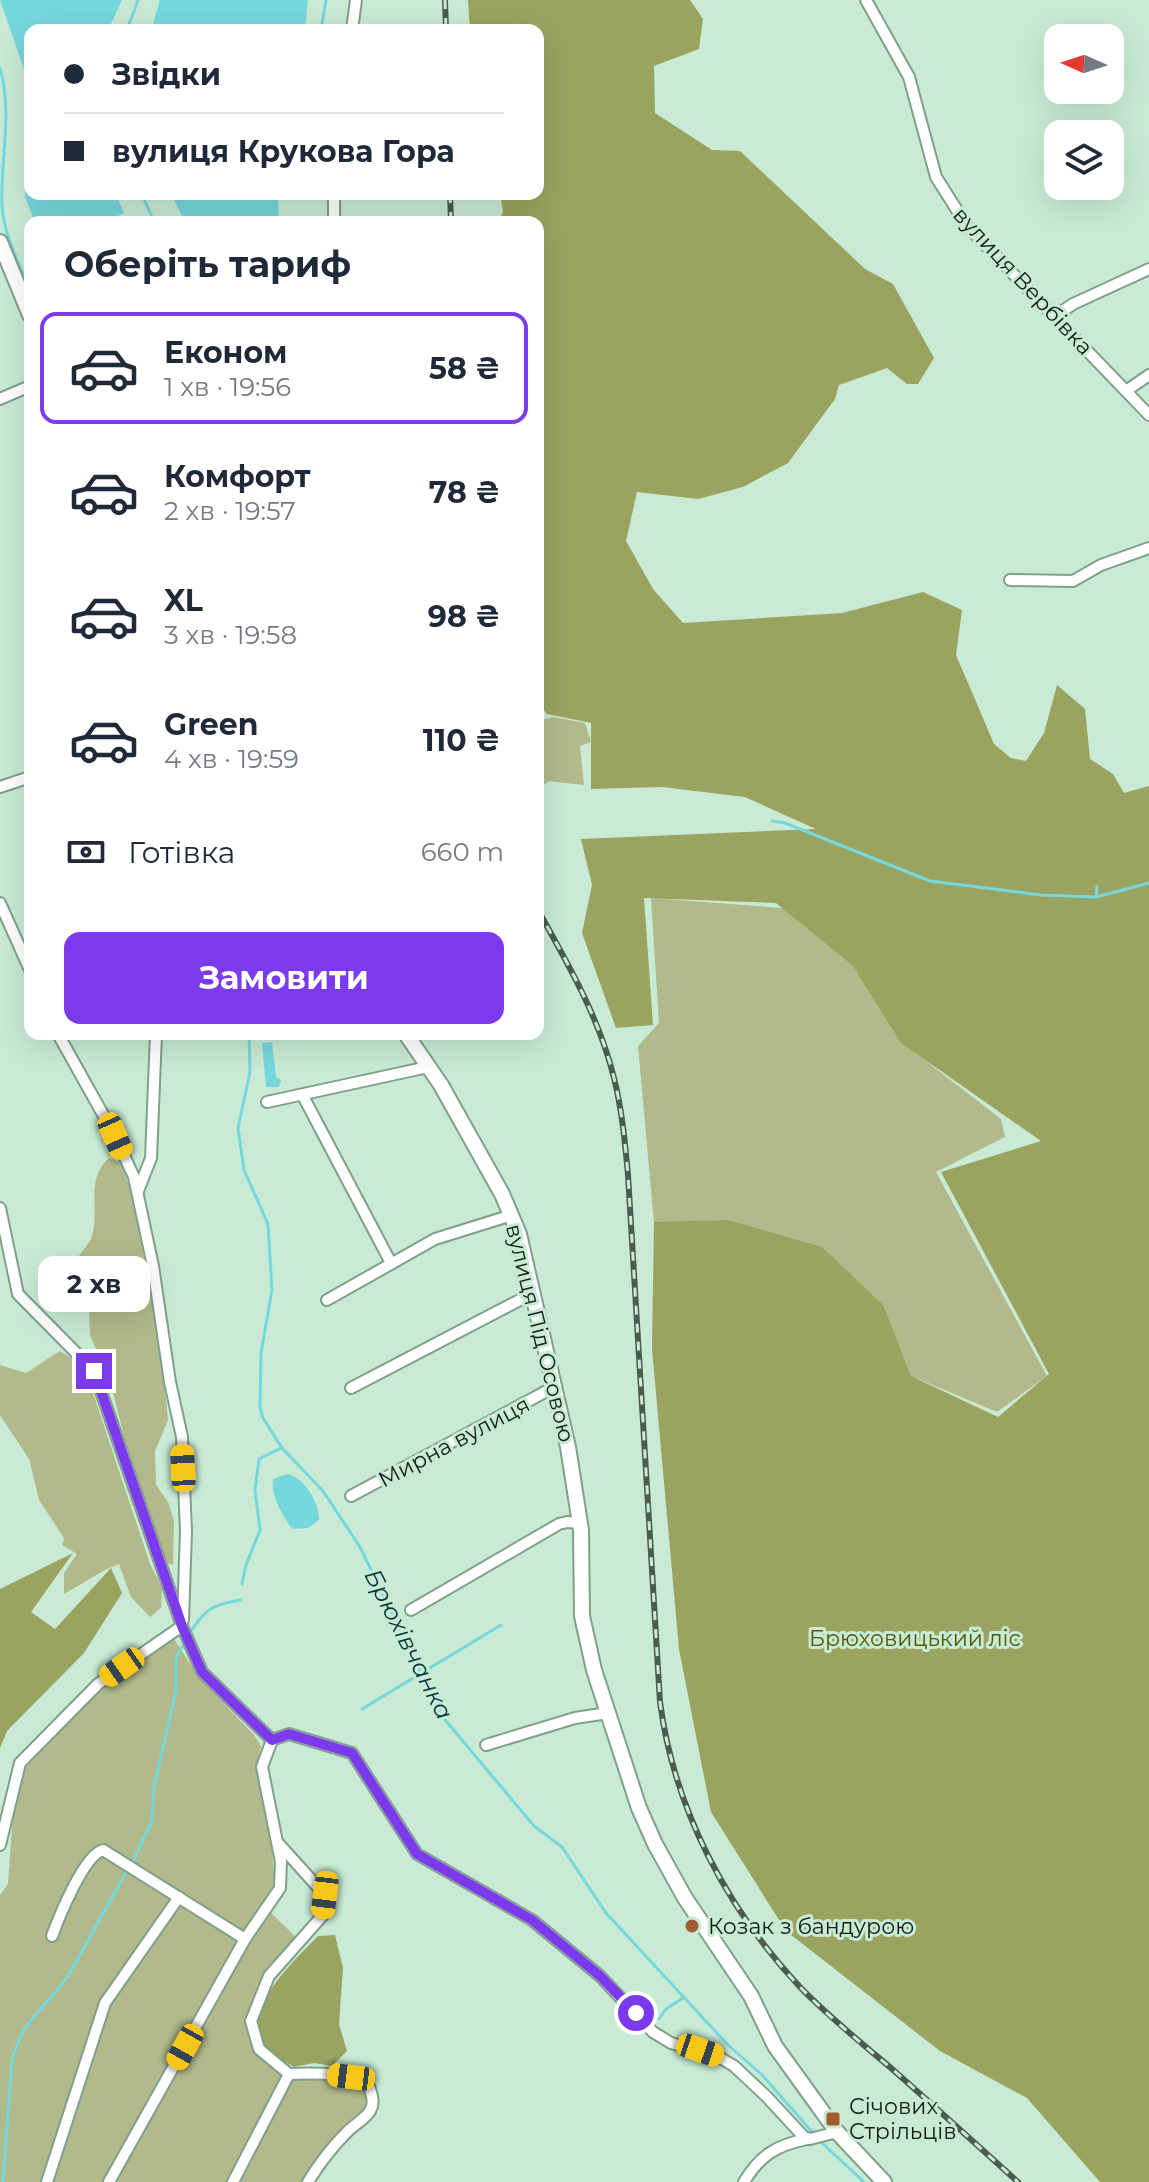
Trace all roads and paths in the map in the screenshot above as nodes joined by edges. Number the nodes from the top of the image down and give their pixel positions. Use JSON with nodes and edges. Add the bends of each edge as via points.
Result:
{"nodes":[{"id":1,"x":356,"y":0,"type":"edge"},
{"id":2,"x":866,"y":0,"type":"edge"},
{"id":3,"x":353,"y":24,"type":"edge"},
{"id":4,"x":0,"y":242,"type":"edge"},
{"id":5,"x":1149,"y":269,"type":"edge"},
{"id":6,"x":24,"y":300,"type":"edge"},
{"id":7,"x":1054,"y":317,"type":"junction"},
{"id":8,"x":1149,"y":375,"type":"edge"},
{"id":9,"x":24,"y":389,"type":"edge"},
{"id":10,"x":1126,"y":391,"type":"junction"},
{"id":11,"x":0,"y":399,"type":"edge"},
{"id":12,"x":1149,"y":414,"type":"edge"},
{"id":13,"x":1149,"y":548,"type":"edge"},
{"id":14,"x":1010,"y":580,"type":"dead end"},
{"id":15,"x":24,"y":779,"type":"edge"},
{"id":16,"x":0,"y":787,"type":"edge"},
{"id":17,"x":0,"y":903,"type":"edge"},
{"id":18,"x":24,"y":957,"type":"edge"},
{"id":19,"x":61,"y":1040,"type":"edge"},
{"id":20,"x":156,"y":1040,"type":"edge"},
{"id":21,"x":410,"y":1040,"type":"edge"},
{"id":22,"x":428,"y":1067,"type":"junction"},
{"id":23,"x":303,"y":1096,"type":"junction"},
{"id":24,"x":267,"y":1102,"type":"dead end"},
{"id":25,"x":137,"y":1193,"type":"junction"},
{"id":26,"x":0,"y":1208,"type":"edge"},
{"id":27,"x":512,"y":1215,"type":"junction"},
{"id":28,"x":391,"y":1263,"type":"junction"},
{"id":29,"x":533,"y":1293,"type":"junction"},
{"id":30,"x":327,"y":1300,"type":"dead end"},
{"id":31,"x":556,"y":1386,"type":"junction"},
{"id":32,"x":351,"y":1388,"type":"dead end"},
{"id":33,"x":351,"y":1496,"type":"dead end"},
{"id":34,"x":580,"y":1523,"type":"junction"},
{"id":35,"x":411,"y":1610,"type":"dead end"},
{"id":36,"x":182,"y":1626,"type":"junction"},
{"id":37,"x":608,"y":1713,"type":"junction"},
{"id":38,"x":272,"y":1740,"type":"junction"},
{"id":39,"x":486,"y":1745,"type":"dead end"},
{"id":40,"x":277,"y":1843,"type":"junction"},
{"id":41,"x":0,"y":1845,"type":"edge"},
{"id":42,"x":179,"y":1897,"type":"junction"},
{"id":43,"x":52,"y":1936,"type":"dead end"},
{"id":44,"x":245,"y":1939,"type":"junction"},
{"id":45,"x":289,"y":2074,"type":"junction"},
{"id":46,"x":830,"y":2134,"type":"junction"},
{"id":47,"x":809,"y":2139,"type":"junction"},
{"id":48,"x":47,"y":2182,"type":"edge"},
{"id":49,"x":109,"y":2182,"type":"edge"},
{"id":50,"x":233,"y":2182,"type":"edge"},
{"id":51,"x":308,"y":2182,"type":"edge"},
{"id":52,"x":744,"y":2182,"type":"edge"},
{"id":53,"x":884,"y":2182,"type":"edge"}],
"edges":[{"from":1,"to":3,"type":"street"},
{"from":2,"to":7,"type":"street","name":"вулиця Вербівка","via":[[909,77],[936,177],[953,207]]},
{"from":4,"to":6,"type":"street"},
{"from":5,"to":7,"type":"street"},
{"from":7,"to":10,"type":"street","name":"вулиця Вербівка"},
{"from":8,"to":10,"type":"street"},
{"from":9,"to":11,"type":"street"},
{"from":10,"to":12,"type":"street","name":"вулиця Вербівка"},
{"from":13,"to":14,"type":"street","via":[[1073,581]]},
{"from":15,"to":16,"type":"street"},
{"from":17,"to":18,"type":"street"},
{"from":19,"to":25,"type":"street","via":[[115,1136]]},
{"from":20,"to":25,"type":"street","via":[[151,1158]]},
{"from":21,"to":22,"type":"street","name":"вулиця Під Осовою"},
{"from":22,"to":23,"type":"street"},
{"from":22,"to":27,"type":"street","name":"вулиця Під Осовою"},
{"from":23,"to":24,"type":"street"},
{"from":23,"to":28,"type":"street"},
{"from":25,"to":36,"type":"street","via":[[182,1437]]},
{"from":26,"to":36,"type":"street","via":[[18,1294],[94,1371]]},
{"from":27,"to":28,"type":"street","via":[[435,1239]]},
{"from":27,"to":29,"type":"street","name":"вулиця Під Осовою"},
{"from":28,"to":30,"type":"street"},
{"from":29,"to":31,"type":"street","name":"вулиця Під Осовою"},
{"from":29,"to":32,"type":"street"},
{"from":31,"to":33,"type":"street","name":"Мирна вулиця"},
{"from":31,"to":34,"type":"street","name":"вулиця Під Осовою"},
{"from":34,"to":35,"type":"street","via":[[559,1524]]},
{"from":34,"to":37,"type":"street","name":"вулиця Під Осовою","via":[[582,1616]]},
{"from":36,"to":38,"type":"street","via":[[202,1672]]},
{"from":36,"to":41,"type":"street","via":[[98,1684],[20,1763]]},
{"from":37,"to":39,"type":"street"},
{"from":37,"to":46,"type":"street","name":"вулиця Під Осовою","via":[[655,1844]]},
{"from":38,"to":40,"type":"street","via":[[262,1767]]},
{"from":38,"to":47,"type":"street","via":[[289,1734],[352,1753],[417,1854],[532,1920],[600,1976],[653,2032],[734,2066],[797,2133]]},
{"from":40,"to":44,"type":"street","via":[[280,1888]]},
{"from":40,"to":45,"type":"street","via":[[325,1895],[323,1915],[269,1976],[251,2021],[259,2049]]},
{"from":42,"to":43,"type":"street","via":[[109,1851],[97,1851]]},
{"from":42,"to":44,"type":"street"},
{"from":42,"to":48,"type":"street","via":[[105,2003]]},
{"from":44,"to":49,"type":"street"},
{"from":45,"to":50,"type":"street"},
{"from":45,"to":51,"type":"street","via":[[351,2077],[369,2086],[374,2100],[369,2114],[320,2161]]},
{"from":46,"to":47,"type":"street"},
{"from":46,"to":53,"type":"street","name":"вулиця Під Осовою"},
{"from":47,"to":52,"type":"street","via":[[764,2154]]}]}
